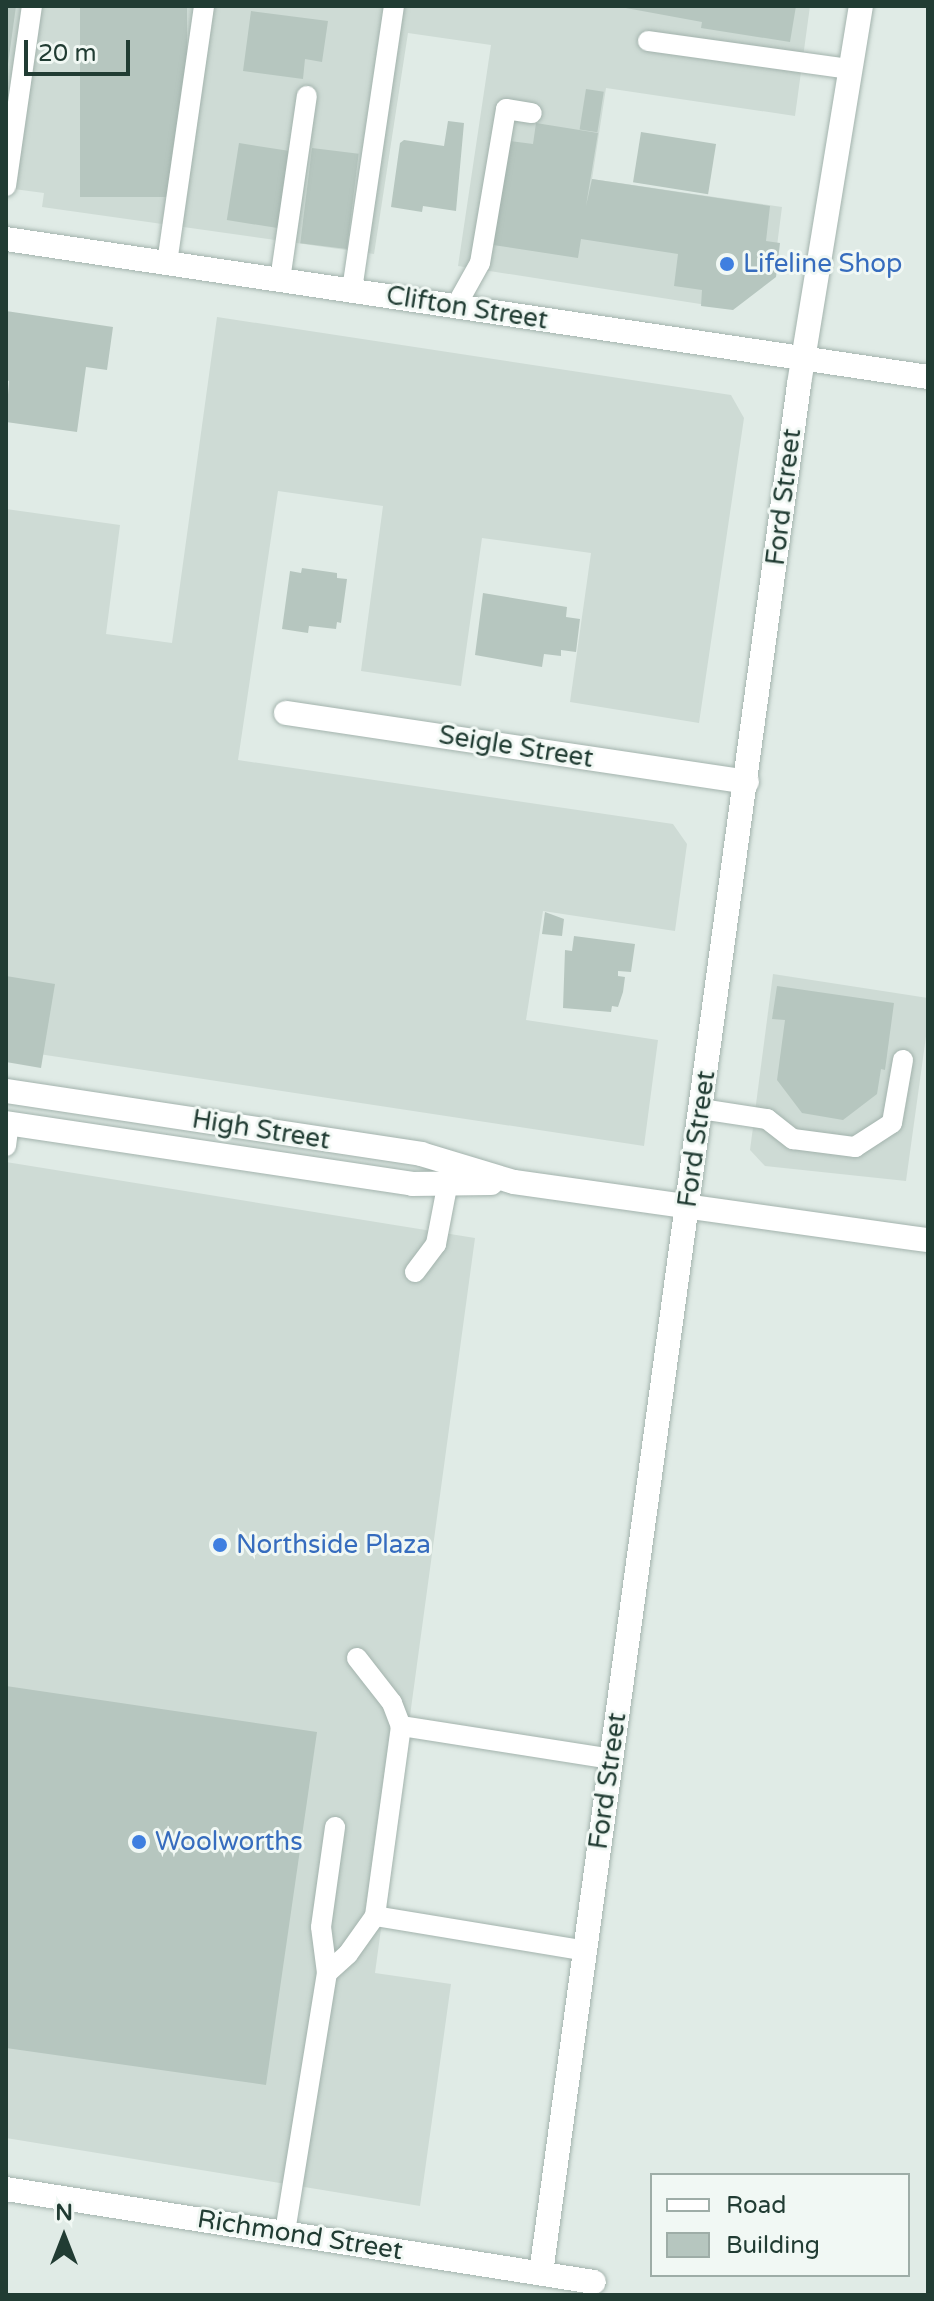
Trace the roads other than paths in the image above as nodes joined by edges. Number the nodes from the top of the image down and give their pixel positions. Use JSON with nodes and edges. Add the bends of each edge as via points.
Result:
{"nodes":[{"id":1,"x":32,"y":6,"type":"edge"},
{"id":2,"x":204,"y":6,"type":"edge"},
{"id":3,"x":394,"y":6,"type":"edge"},
{"id":4,"x":861,"y":6,"type":"edge"},
{"id":5,"x":648,"y":41,"type":"dead end"},
{"id":6,"x":851,"y":69,"type":"junction"},
{"id":7,"x":307,"y":96,"type":"dead end"},
{"id":8,"x":532,"y":113,"type":"dead end"},
{"id":9,"x":10,"y":129,"type":"edge"},
{"id":10,"x":6,"y":186,"type":"edge"},
{"id":11,"x":6,"y":239,"type":"edge"},
{"id":12,"x":167,"y":263,"type":"junction"},
{"id":13,"x":280,"y":280,"type":"junction"},
{"id":14,"x":352,"y":290,"type":"junction"},
{"id":15,"x":456,"y":306,"type":"junction"},
{"id":16,"x":804,"y":358,"type":"junction"},
{"id":17,"x":928,"y":377,"type":"edge"},
{"id":18,"x":286,"y":713,"type":"dead end"},
{"id":19,"x":747,"y":782,"type":"junction"},
{"id":20,"x":903,"y":1060,"type":"dead end"},
{"id":21,"x":6,"y":1091,"type":"edge"},
{"id":22,"x":701,"y":1109,"type":"junction"},
{"id":23,"x":7,"y":1131,"type":"edge"},
{"id":24,"x":450,"y":1174,"type":"junction"},
{"id":25,"x":688,"y":1205,"type":"junction"},
{"id":26,"x":928,"y":1240,"type":"edge"},
{"id":27,"x":415,"y":1272,"type":"dead end"},
{"id":28,"x":357,"y":1658,"type":"dead end"},
{"id":29,"x":401,"y":1726,"type":"junction"},
{"id":30,"x":611,"y":1759,"type":"junction"},
{"id":31,"x":335,"y":1827,"type":"dead end"},
{"id":32,"x":375,"y":1916,"type":"junction"},
{"id":33,"x":586,"y":1951,"type":"junction"},
{"id":34,"x":327,"y":1973,"type":"junction"},
{"id":35,"x":6,"y":2189,"type":"edge"},
{"id":36,"x":285,"y":2232,"type":"junction"},
{"id":37,"x":541,"y":2273,"type":"junction"},
{"id":38,"x":594,"y":2282,"type":"dead end"}],
"edges":[{"from":1,"to":9,"type":"lane"},
{"from":2,"to":12,"type":"lane"},
{"from":3,"to":14,"type":"lane"},
{"from":4,"to":6,"type":"street","name":"Ford Street"},
{"from":5,"to":6,"type":"lane"},
{"from":6,"to":16,"type":"street","name":"Ford Street"},
{"from":7,"to":13,"type":"lane"},
{"from":8,"to":15,"type":"lane","via":[[506,109],[480,263]]},
{"from":9,"to":10,"type":"lane"},
{"from":11,"to":12,"type":"street","name":"Clifton Street"},
{"from":12,"to":13,"type":"street","name":"Clifton Street"},
{"from":13,"to":14,"type":"street","name":"Clifton Street"},
{"from":14,"to":15,"type":"street","name":"Clifton Street"},
{"from":15,"to":16,"type":"street","name":"Clifton Street"},
{"from":16,"to":17,"type":"street","name":"Clifton Street"},
{"from":16,"to":19,"type":"street","name":"Ford Street"},
{"from":18,"to":19,"type":"street","name":"Seigle Street"},
{"from":19,"to":22,"type":"street","name":"Ford Street"},
{"from":20,"to":22,"type":"lane","via":[[892,1123],[855,1147],[793,1139],[767,1119]]},
{"from":21,"to":24,"type":"street","name":"High Street","via":[[421,1154]]},
{"from":22,"to":25,"type":"street","name":"Ford Street"},
{"from":23,"to":24,"type":"street","name":"High Street","via":[[412,1184]]},
{"from":24,"to":25,"type":"street","name":"High Street"},
{"from":24,"to":27,"type":"lane","via":[[436,1244]]},
{"from":25,"to":26,"type":"street","name":"High Street"},
{"from":25,"to":30,"type":"street","name":"Ford Street"},
{"from":28,"to":29,"type":"lane","via":[[392,1703]]},
{"from":29,"to":30,"type":"lane"},
{"from":29,"to":32,"type":"lane"},
{"from":30,"to":33,"type":"street","name":"Ford Street"},
{"from":31,"to":34,"type":"lane","via":[[321,1927]]},
{"from":32,"to":33,"type":"lane"},
{"from":32,"to":34,"type":"lane"},
{"from":33,"to":37,"type":"street","name":"Ford Street"},
{"from":34,"to":36,"type":"lane"},
{"from":35,"to":36,"type":"street","name":"Richmond Street"},
{"from":36,"to":37,"type":"street","name":"Richmond Street"},
{"from":37,"to":38,"type":"street","name":"Richmond Street"}]}
